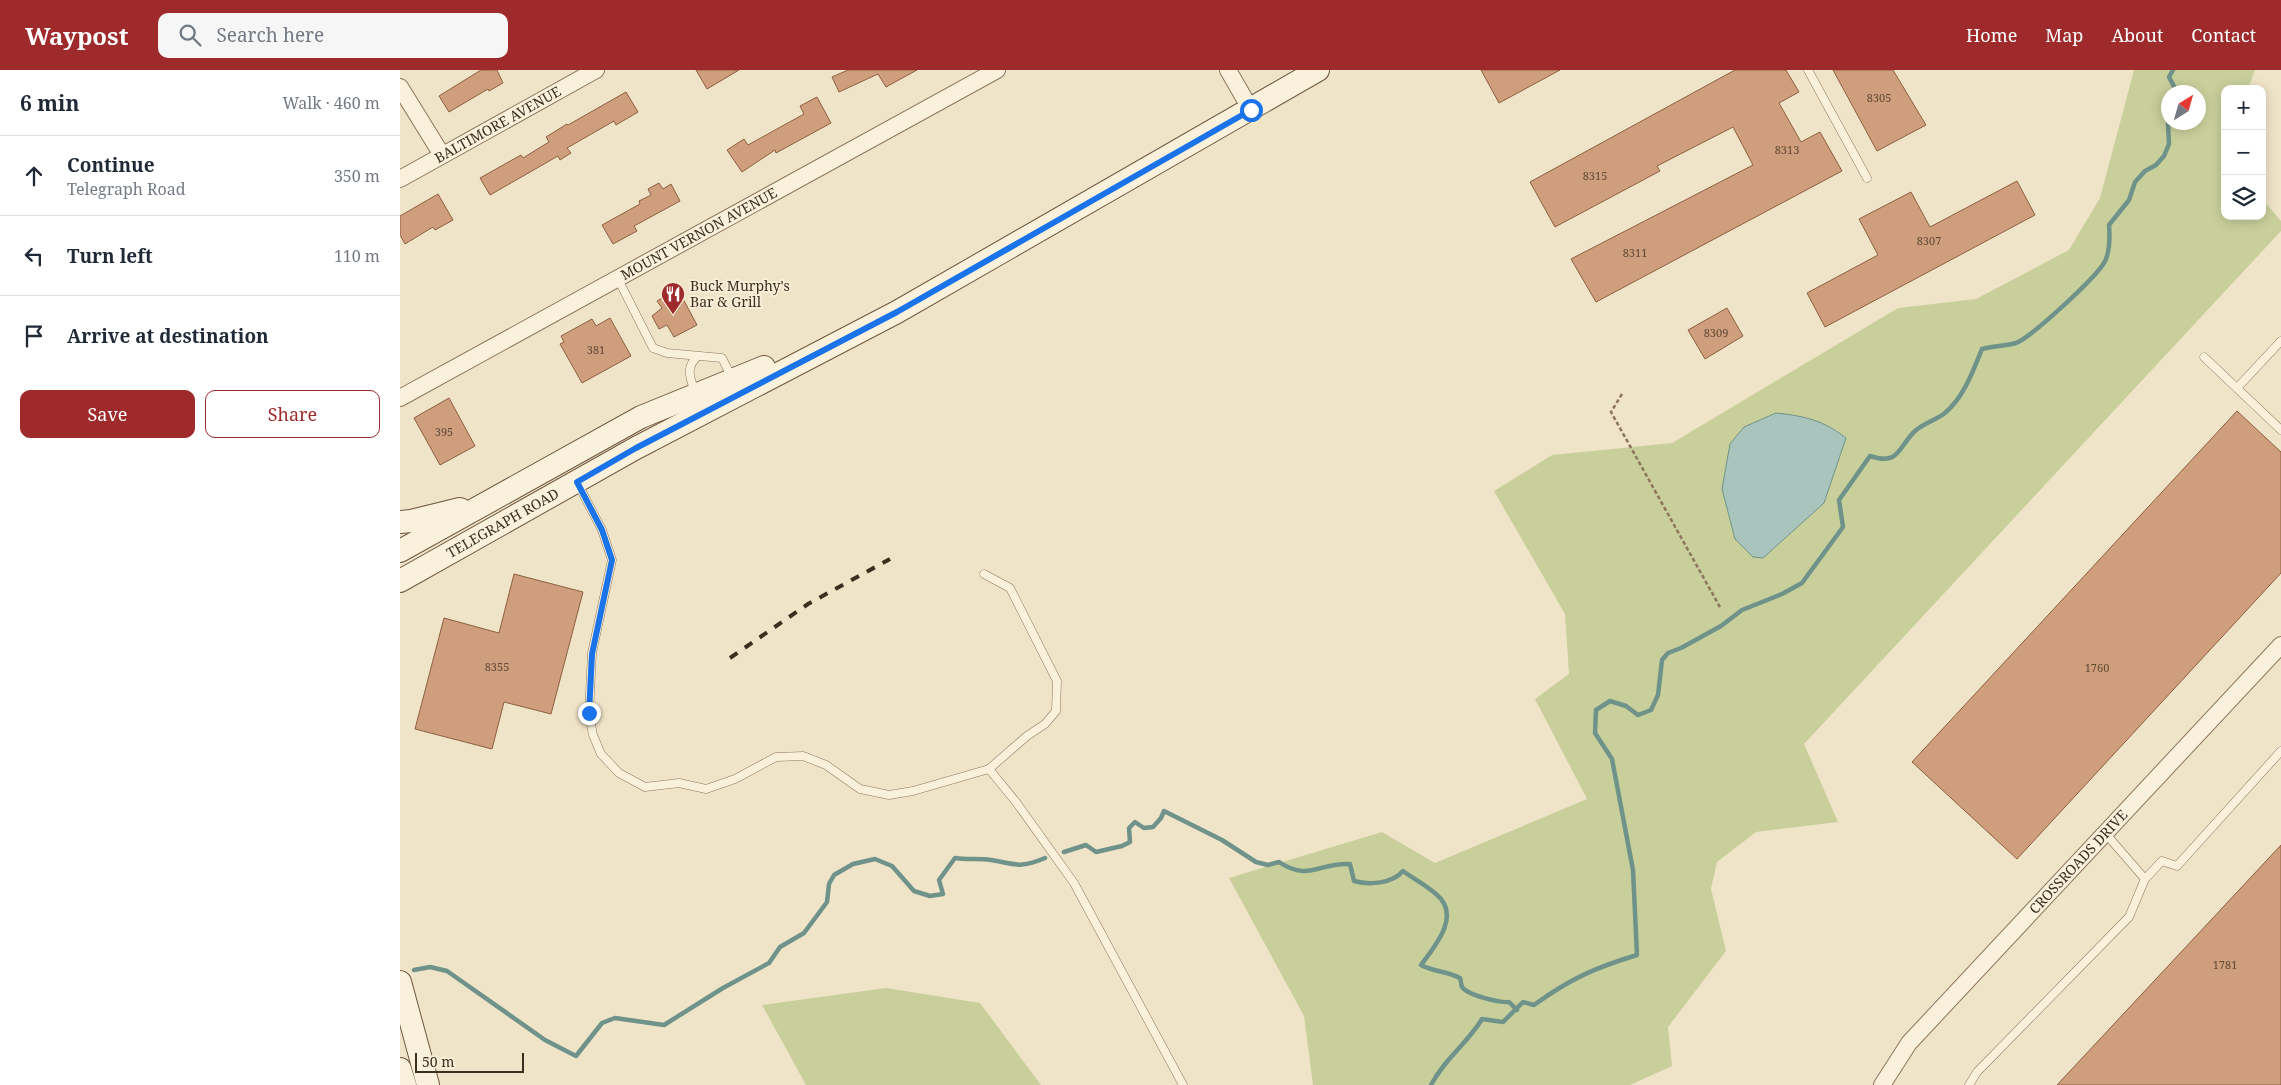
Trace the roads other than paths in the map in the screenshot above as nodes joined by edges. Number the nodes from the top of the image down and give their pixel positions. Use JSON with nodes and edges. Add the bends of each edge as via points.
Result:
{"nodes":[{"id":1,"x":596,"y":70,"type":"edge"},
{"id":2,"x":997,"y":70,"type":"edge"},
{"id":3,"x":1318,"y":70,"type":"edge"},
{"id":4,"x":1808,"y":70,"type":"edge"},
{"id":5,"x":1231,"y":71,"type":"edge"},
{"id":6,"x":400,"y":87,"type":"edge"},
{"id":7,"x":1251,"y":110,"type":"junction"},
{"id":8,"x":442,"y":155,"type":"junction"},
{"id":9,"x":1868,"y":178,"type":"dead end"},
{"id":10,"x":400,"y":179,"type":"edge"},
{"id":11,"x":618,"y":278,"type":"junction"},
{"id":12,"x":897,"y":312,"type":"junction"},
{"id":13,"x":2281,"y":341,"type":"edge"},
{"id":14,"x":698,"y":356,"type":"junction"},
{"id":15,"x":2204,"y":357,"type":"dead end"},
{"id":16,"x":733,"y":380,"type":"junction"},
{"id":17,"x":2237,"y":388,"type":"junction"},
{"id":18,"x":696,"y":395,"type":"junction"},
{"id":19,"x":400,"y":398,"type":"edge"},
{"id":20,"x":2281,"y":430,"type":"edge"},
{"id":21,"x":577,"y":482,"type":"junction"},
{"id":22,"x":492,"y":501,"type":"junction"},
{"id":23,"x":400,"y":522,"type":"edge"},
{"id":24,"x":400,"y":551,"type":"edge"},
{"id":25,"x":452,"y":552,"type":"junction"},
{"id":26,"x":984,"y":574,"type":"dead end"},
{"id":27,"x":400,"y":581,"type":"edge"},
{"id":28,"x":400,"y":596,"type":"edge"},
{"id":29,"x":2281,"y":645,"type":"edge"},
{"id":30,"x":2281,"y":751,"type":"edge"},
{"id":31,"x":989,"y":769,"type":"junction"},
{"id":32,"x":2105,"y":833,"type":"junction"},
{"id":33,"x":2146,"y":879,"type":"junction"},
{"id":34,"x":400,"y":982,"type":"edge"},
{"id":35,"x":400,"y":1069,"type":"edge"},
{"id":36,"x":405,"y":1085,"type":"edge"},
{"id":37,"x":428,"y":1085,"type":"edge"},
{"id":38,"x":1183,"y":1085,"type":"edge"},
{"id":39,"x":1882,"y":1085,"type":"edge"},
{"id":40,"x":1968,"y":1085,"type":"edge"}],
"edges":[{"from":1,"to":8,"type":"street","name":"BALTIMORE AVENUE"},
{"from":2,"to":11,"type":"street","name":"MOUNT VERNON AVENUE"},
{"from":3,"to":7,"type":"main road","name":"TELEGRAPH ROAD"},
{"from":4,"to":9,"type":"lane"},
{"from":5,"to":7,"type":"street"},
{"from":6,"to":8,"type":"street"},
{"from":7,"to":12,"type":"main road","name":"TELEGRAPH ROAD"},
{"from":8,"to":10,"type":"street","name":"BALTIMORE AVENUE"},
{"from":11,"to":14,"type":"lane","via":[[653,348]]},
{"from":11,"to":19,"type":"street","name":"MOUNT VERNON AVENUE"},
{"from":12,"to":16,"type":"main road","name":"TELEGRAPH ROAD"},
{"from":12,"to":21,"type":"main road","name":"TELEGRAPH ROAD"},
{"from":13,"to":17,"type":"lane"},
{"from":14,"to":16,"type":"lane","via":[[722,358]]},
{"from":14,"to":18,"type":"lane","via":[[689,366]]},
{"from":15,"to":17,"type":"lane"},
{"from":16,"to":18,"type":"main road","name":"TELEGRAPH ROAD"},
{"from":17,"to":20,"type":"lane"},
{"from":18,"to":22,"type":"main road","name":"TELEGRAPH ROAD","via":[[641,417]]},
{"from":21,"to":25,"type":"main road","name":"TELEGRAPH ROAD"},
{"from":21,"to":31,"type":"lane","via":[[602,530],[612,560],[592,654],[589,713],[592,735],[601,754],[619,774],[645,787],[679,783],[706,789],[735,779],[776,757],[803,756],[826,766],[860,790],[889,795]]},
{"from":22,"to":23,"type":"main road"},
{"from":22,"to":24,"type":"main road","name":"TELEGRAPH ROAD"},
{"from":25,"to":27,"type":"main road","name":"TELEGRAPH ROAD"},
{"from":25,"to":28,"type":"main road"},
{"from":26,"to":31,"type":"lane","via":[[1010,588],[1057,681],[1056,711],[1045,724]]},
{"from":29,"to":32,"type":"street","name":"CROSSROADS DRIVE"},
{"from":30,"to":33,"type":"lane","via":[[2177,866],[2162,861]]},
{"from":31,"to":38,"type":"lane","via":[[1074,883]]},
{"from":32,"to":33,"type":"lane"},
{"from":32,"to":39,"type":"street","name":"CROSSROADS DRIVE","via":[[1909,1044]]},
{"from":33,"to":40,"type":"lane","via":[[2129,917]]},
{"from":34,"to":37,"type":"main road"},
{"from":35,"to":36,"type":"main road"}]}
